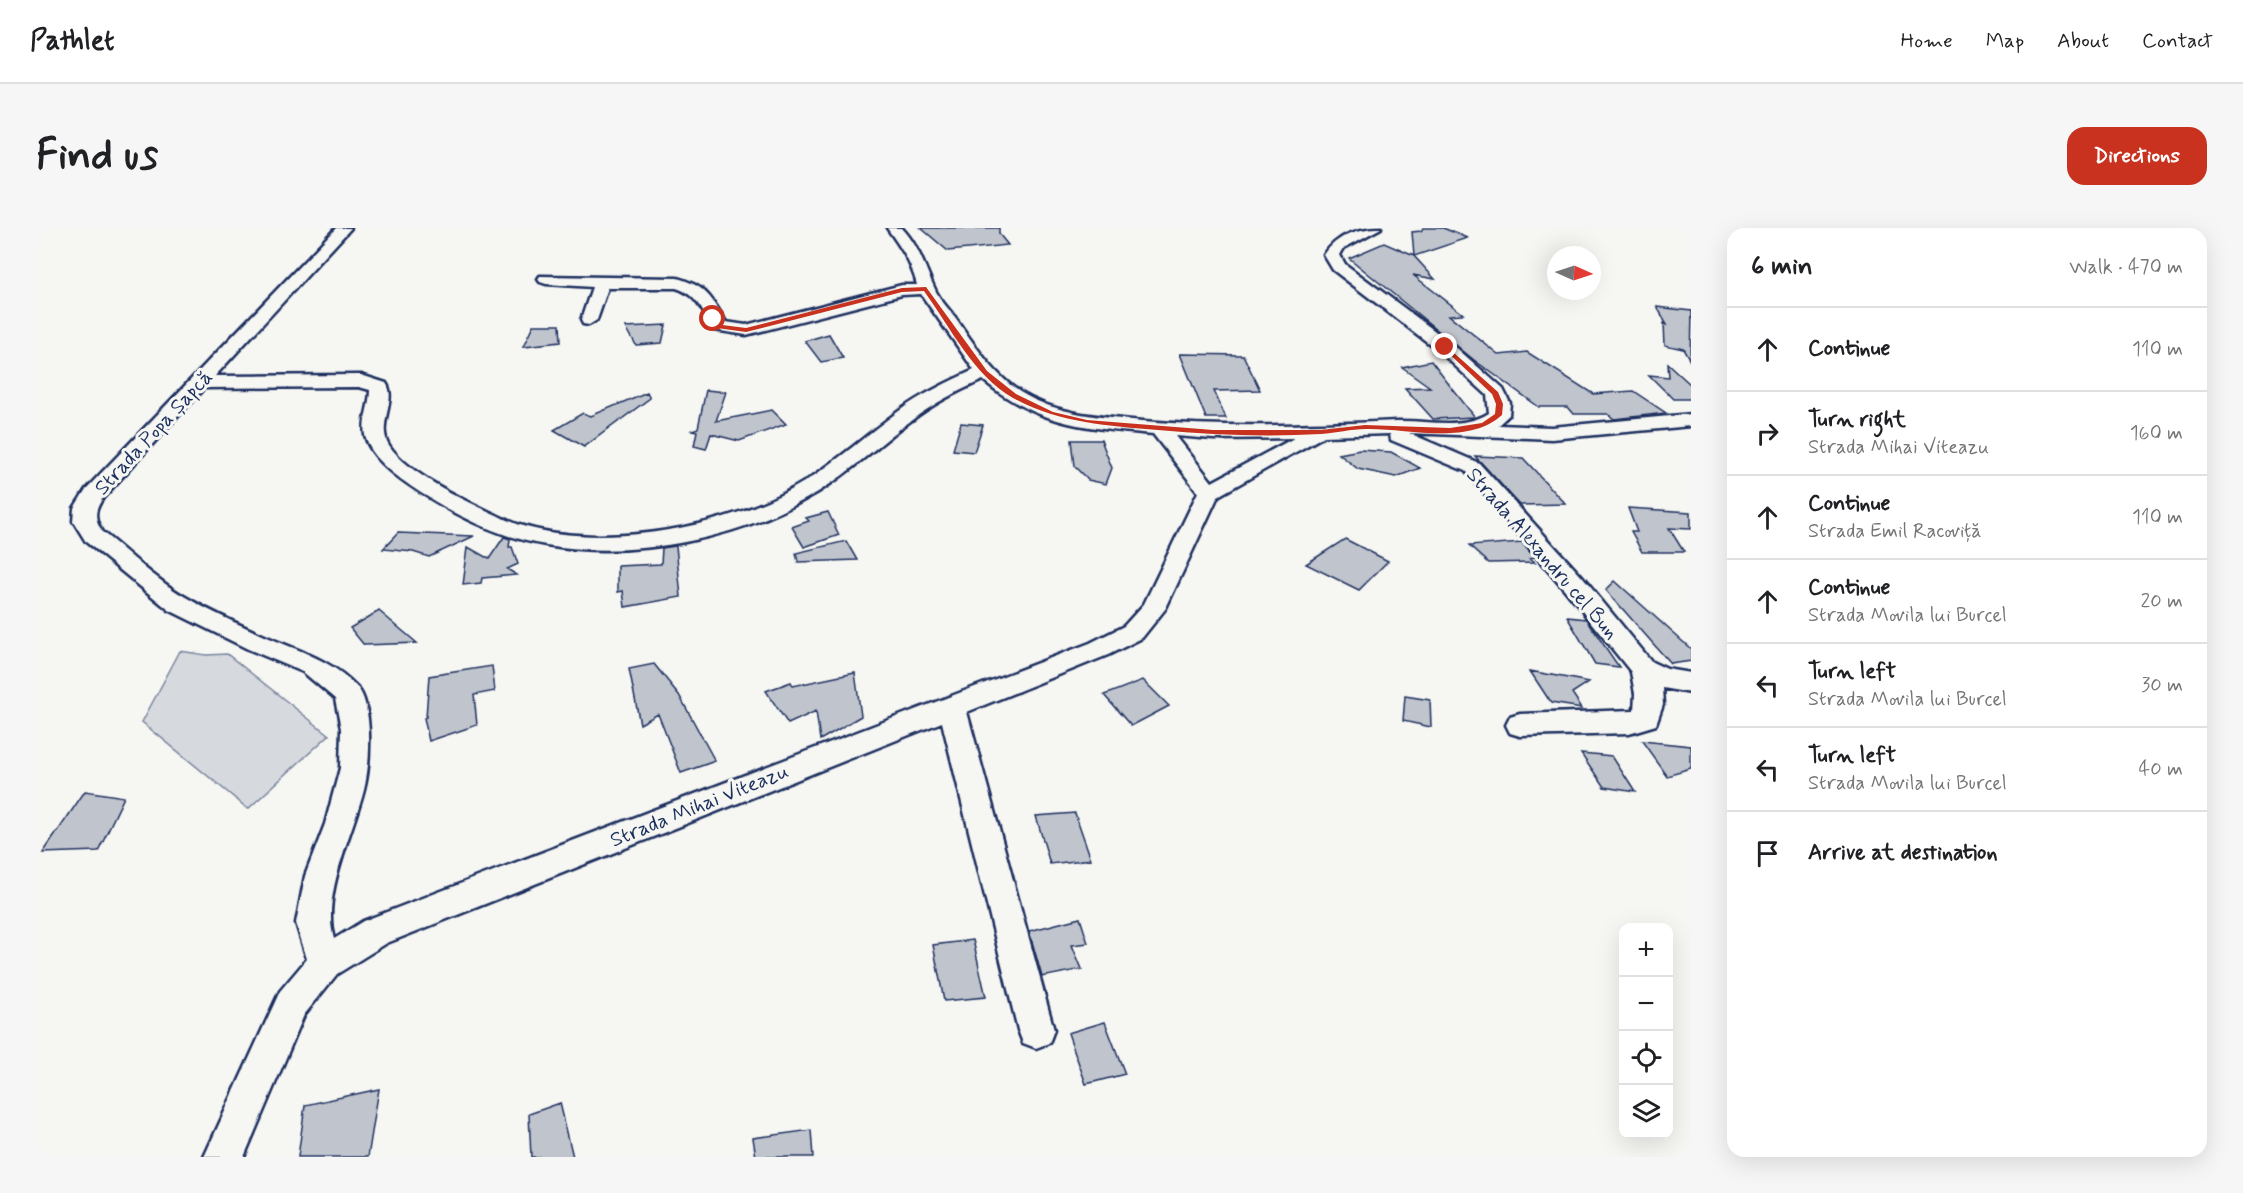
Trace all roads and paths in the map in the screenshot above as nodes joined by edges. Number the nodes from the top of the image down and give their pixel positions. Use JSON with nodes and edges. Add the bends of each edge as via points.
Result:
{"nodes":[{"id":1,"x":344,"y":228,"type":"edge"},
{"id":2,"x":894,"y":228,"type":"edge"},
{"id":3,"x":1374,"y":228,"type":"edge"},
{"id":4,"x":546,"y":279,"type":"dead end"},
{"id":5,"x":602,"y":283,"type":"junction"},
{"id":6,"x":926,"y":289,"type":"junction"},
{"id":7,"x":589,"y":320,"type":"dead end"},
{"id":8,"x":985,"y":372,"type":"junction"},
{"id":9,"x":199,"y":382,"type":"junction"},
{"id":10,"x":1496,"y":393,"type":"junction"},
{"id":11,"x":1691,"y":420,"type":"edge"},
{"id":12,"x":1365,"y":427,"type":"junction"},
{"id":13,"x":1159,"y":428,"type":"junction"},
{"id":14,"x":1450,"y":430,"type":"junction"},
{"id":15,"x":1321,"y":432,"type":"junction"},
{"id":16,"x":1552,"y":433,"type":"junction"},
{"id":17,"x":1472,"y":467,"type":"junction"},
{"id":18,"x":1209,"y":492,"type":"junction"},
{"id":19,"x":1643,"y":669,"type":"junction"},
{"id":20,"x":1691,"y":683,"type":"edge"},
{"id":21,"x":952,"y":705,"type":"junction"},
{"id":22,"x":1520,"y":725,"type":"dead end"},
{"id":23,"x":325,"y":963,"type":"junction"},
{"id":24,"x":1036,"y":1030,"type":"dead end"},
{"id":25,"x":224,"y":1157,"type":"edge"}],
"edges":[{"from":1,"to":9,"type":"street","name":"Strada Popa Șapcă"},
{"from":2,"to":6,"type":"street","via":[[920,268]]},
{"from":3,"to":10,"type":"street","via":[[1338,245],[1332,255],[1340,267],[1445,347]]},
{"from":4,"to":5,"type":"street"},
{"from":5,"to":6,"type":"street","via":[[667,282],[691,287],[702,296],[720,326],[746,330],[902,290]]},
{"from":5,"to":7,"type":"street"},
{"from":6,"to":8,"type":"street"},
{"from":8,"to":9,"type":"street","via":[[919,405],[810,488],[764,509],[705,530],[597,543],[513,530],[457,505],[409,473],[384,454],[375,436],[380,396],[374,383]]},
{"from":8,"to":13,"type":"street","via":[[1014,396],[1051,413],[1087,422]]},
{"from":9,"to":23,"type":"street","name":"Strada Popa Șapcă","via":[[94,494],[85,508],[84,520],[94,537],[178,603],[257,643],[312,665],[348,695],[356,729],[355,768],[321,876],[313,922]]},
{"from":10,"to":14,"type":"street","via":[[1499,415],[1484,425]]},
{"from":10,"to":16,"type":"street"},
{"from":11,"to":16,"type":"street"},
{"from":12,"to":14,"type":"street"},
{"from":12,"to":15,"type":"street"},
{"from":12,"to":17,"type":"street","name":"Strada Alexandru cel Bun","via":[[1420,443]]},
{"from":13,"to":15,"type":"street","via":[[1213,433]]},
{"from":13,"to":18,"type":"street"},
{"from":14,"to":16,"type":"street"},
{"from":14,"to":17,"type":"street"},
{"from":15,"to":18,"type":"street"},
{"from":17,"to":19,"type":"street","name":"Strada Alexandru cel Bun"},
{"from":18,"to":21,"type":"street","name":"Strada Mihai Viteazu","via":[[1154,608],[1133,632],[1099,649]]},
{"from":19,"to":20,"type":"street","name":"Strada Alexandru cel Bun","via":[[1662,678]]},
{"from":19,"to":22,"type":"street","name":"Strada Alexandru cel Bun","via":[[1650,691],[1646,718],[1629,722]]},
{"from":21,"to":23,"type":"street","name":"Strada Mihai Viteazu","via":[[375,932]]},
{"from":21,"to":24,"type":"street"},
{"from":23,"to":25,"type":"street","name":"Strada Mihai Viteazu","via":[[292,1004]]}]}
